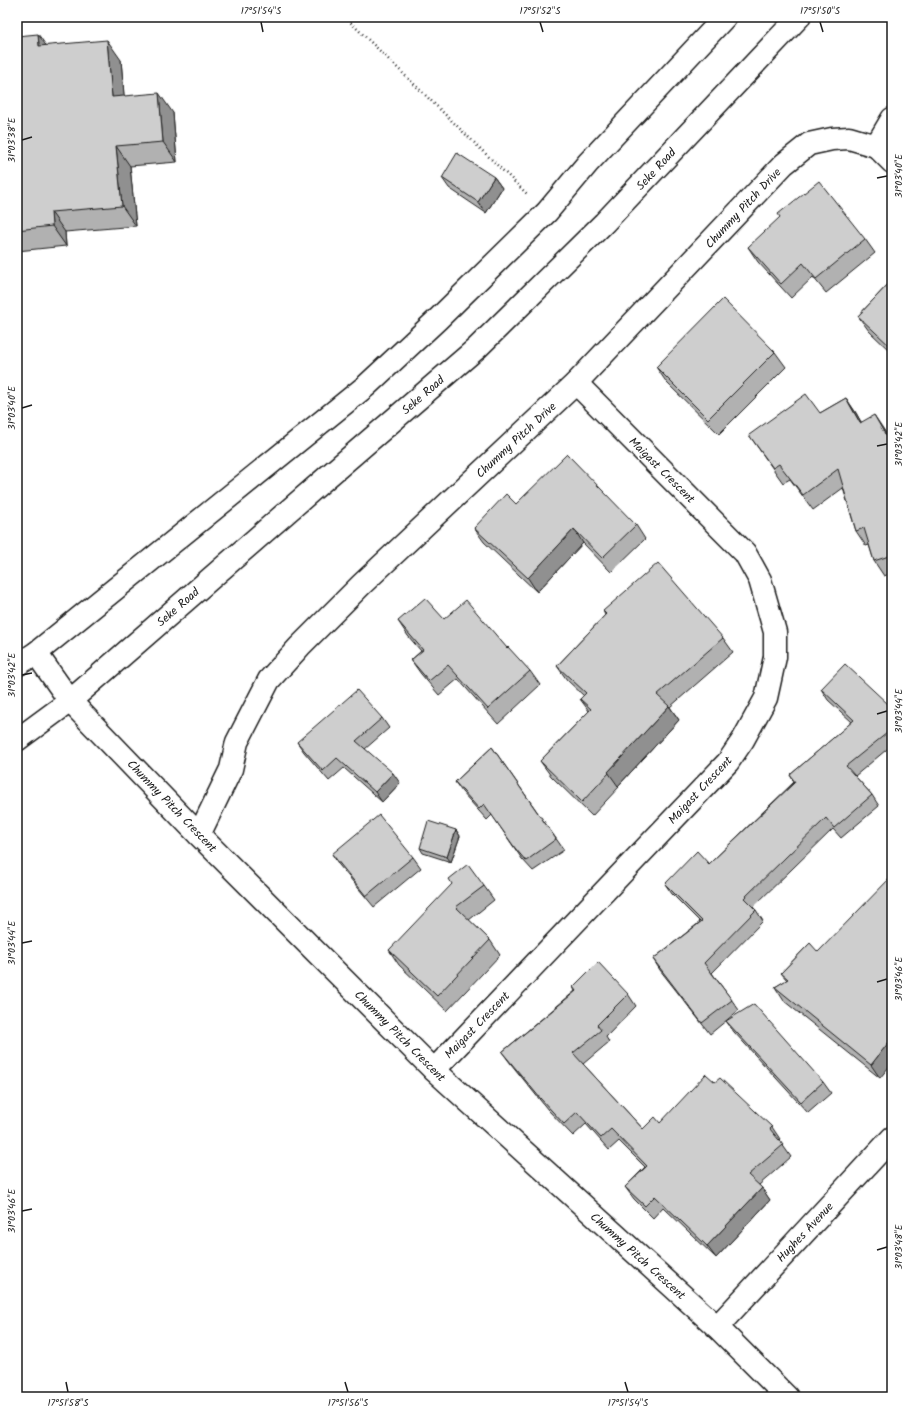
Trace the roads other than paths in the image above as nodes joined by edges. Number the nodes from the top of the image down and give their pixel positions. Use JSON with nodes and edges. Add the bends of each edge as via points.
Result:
{"nodes":[{"id":1,"x":725,"y":17,"type":"edge"},
{"id":2,"x":799,"y":17,"type":"edge"},
{"id":3,"x":892,"y":119,"type":"edge"},
{"id":4,"x":876,"y":146,"type":"junction"},
{"id":5,"x":892,"y":162,"type":"edge"},
{"id":6,"x":576,"y":383,"type":"junction"},
{"id":7,"x":36,"y":653,"type":"junction"},
{"id":8,"x":17,"y":665,"type":"edge"},
{"id":9,"x":70,"y":701,"type":"junction"},
{"id":10,"x":17,"y":740,"type":"edge"},
{"id":11,"x":199,"y":835,"type":"junction"},
{"id":12,"x":434,"y":1070,"type":"junction"},
{"id":13,"x":892,"y":1138,"type":"edge"},
{"id":14,"x":717,"y":1327,"type":"junction"},
{"id":15,"x":787,"y":1397,"type":"edge"}],
"edges":[{"from":1,"to":7,"type":"street","via":[[588,163],[547,212],[366,386]]},
{"from":2,"to":9,"type":"street","name":"Seke Road","via":[[604,223],[477,348]]},
{"from":3,"to":4,"type":"street"},
{"from":4,"to":5,"type":"street"},
{"from":4,"to":6,"type":"street","name":"Chummy Pitch Drive","via":[[849,138],[809,144],[784,164]]},
{"from":6,"to":11,"type":"street","name":"Chummy Pitch Drive","via":[[360,585],[269,680],[237,742],[231,769]]},
{"from":6,"to":12,"type":"street","name":"Maigast Crescent","via":[[745,553],[760,580],[776,632],[775,657],[766,698],[728,762]]},
{"from":7,"to":8,"type":"street"},
{"from":7,"to":9,"type":"street","name":"Chummy Pitch Crescent"},
{"from":9,"to":10,"type":"street","name":"Seke Road"},
{"from":9,"to":11,"type":"street","name":"Chummy Pitch Crescent"},
{"from":11,"to":12,"type":"street","name":"Chummy Pitch Crescent"},
{"from":12,"to":14,"type":"street","name":"Chummy Pitch Crescent"},
{"from":13,"to":14,"type":"street","name":"Hughes Avenue"},
{"from":14,"to":15,"type":"street","name":"Chummy Pitch Crescent"}]}
